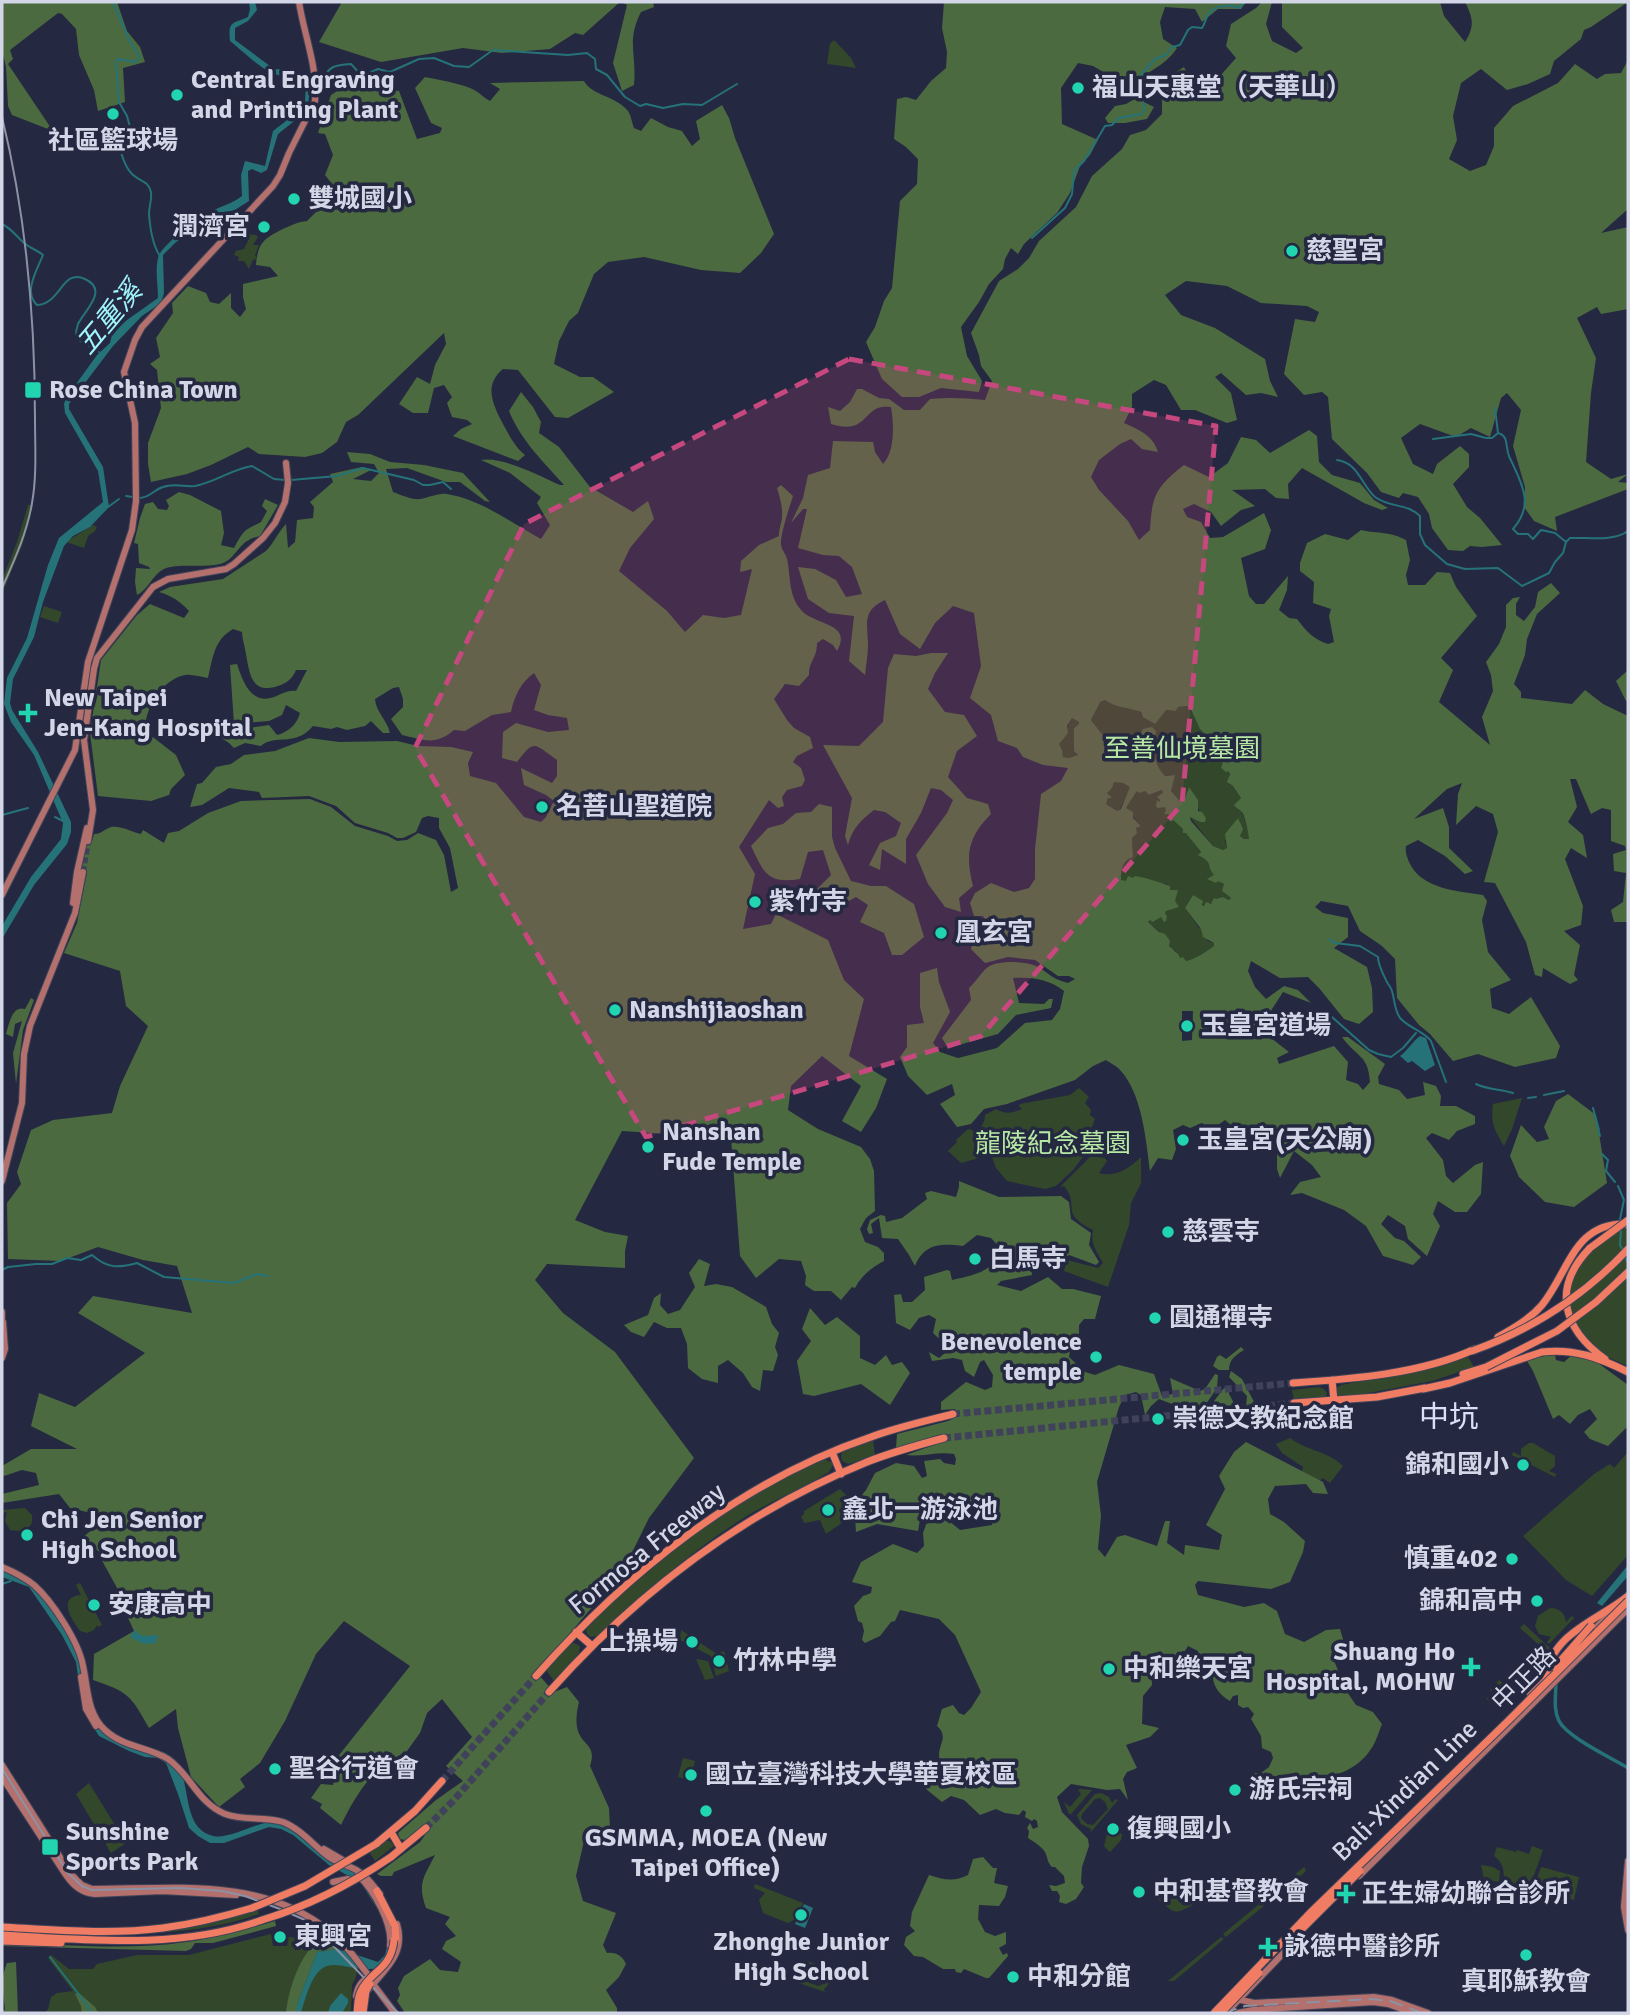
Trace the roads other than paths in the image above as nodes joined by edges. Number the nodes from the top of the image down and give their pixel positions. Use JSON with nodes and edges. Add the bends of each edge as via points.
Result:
{"nodes":[{"id":1,"x":299,"y":2,"type":"edge"},
{"id":2,"x":286,"y":463,"type":"dead end"},
{"id":3,"x":83,"y":872,"type":"tunnel mouth"},
{"id":4,"x":2,"y":895,"type":"edge"},
{"id":5,"x":64,"y":939,"type":"junction"},
{"id":6,"x":2,"y":1170,"type":"edge"},
{"id":7,"x":2,"y":1181,"type":"edge"},
{"id":8,"x":1628,"y":1222,"type":"edge"},
{"id":9,"x":1628,"y":1249,"type":"edge"},
{"id":10,"x":1628,"y":1272,"type":"edge"},
{"id":11,"x":2,"y":1312,"type":"edge"},
{"id":12,"x":3,"y":1322,"type":"edge"},
{"id":13,"x":2,"y":1332,"type":"edge"},
{"id":14,"x":1472,"y":1351,"type":"junction"},
{"id":15,"x":2,"y":1358,"type":"edge"},
{"id":16,"x":1617,"y":1367,"type":"junction"},
{"id":17,"x":1487,"y":1369,"type":"junction"},
{"id":18,"x":1628,"y":1372,"type":"edge"},
{"id":19,"x":1332,"y":1380,"type":"junction"},
{"id":20,"x":1293,"y":1383,"type":"tunnel mouth"},
{"id":21,"x":1334,"y":1401,"type":"junction"},
{"id":22,"x":1294,"y":1403,"type":"tunnel mouth"},
{"id":23,"x":953,"y":1414,"type":"tunnel mouth"},
{"id":24,"x":944,"y":1437,"type":"tunnel mouth"},
{"id":25,"x":832,"y":1452,"type":"junction"},
{"id":26,"x":841,"y":1474,"type":"junction"},
{"id":27,"x":2,"y":1568,"type":"edge"},
{"id":28,"x":1628,"y":1603,"type":"edge"},
{"id":29,"x":1612,"y":1612,"type":"junction"},
{"id":30,"x":1603,"y":1620,"type":"junction"},
{"id":31,"x":1609,"y":1627,"type":"junction"},
{"id":32,"x":576,"y":1632,"type":"junction"},
{"id":33,"x":1590,"y":1640,"type":"junction"},
{"id":34,"x":591,"y":1645,"type":"junction"},
{"id":35,"x":1553,"y":1675,"type":"junction"},
{"id":36,"x":536,"y":1676,"type":"tunnel mouth"},
{"id":37,"x":549,"y":1692,"type":"tunnel mouth"},
{"id":38,"x":1489,"y":1738,"type":"junction"},
{"id":39,"x":2,"y":1765,"type":"edge"},
{"id":40,"x":2,"y":1777,"type":"edge"},
{"id":41,"x":442,"y":1781,"type":"tunnel mouth"},
{"id":42,"x":425,"y":1828,"type":"tunnel mouth"},
{"id":43,"x":391,"y":1832,"type":"junction"},
{"id":44,"x":317,"y":1843,"type":"dead end"},
{"id":45,"x":401,"y":1849,"type":"junction"},
{"id":46,"x":1628,"y":1860,"type":"edge"},
{"id":47,"x":350,"y":1868,"type":"junction"},
{"id":48,"x":332,"y":1882,"type":"dead end"},
{"id":49,"x":373,"y":1890,"type":"junction"},
{"id":50,"x":248,"y":1894,"type":"junction"},
{"id":51,"x":2,"y":1925,"type":"edge"},
{"id":52,"x":1628,"y":1930,"type":"edge"},
{"id":53,"x":2,"y":1935,"type":"edge"},
{"id":54,"x":2,"y":1941,"type":"edge"},
{"id":55,"x":90,"y":1941,"type":"junction"},
{"id":56,"x":374,"y":1976,"type":"junction"},
{"id":57,"x":360,"y":1985,"type":"joint"},
{"id":58,"x":1234,"y":2000,"type":"junction"},
{"id":59,"x":359,"y":2010,"type":"edge"},
{"id":60,"x":1220,"y":2012,"type":"edge"},
{"id":61,"x":1242,"y":2012,"type":"edge"},
{"id":62,"x":398,"y":2013,"type":"edge"},
{"id":63,"x":1413,"y":2013,"type":"edge"},
{"id":64,"x":1427,"y":2013,"type":"edge"}],
"edges":[{"from":1,"to":4,"type":"main road","via":[[315,101],[280,175],[142,327],[124,367],[135,423],[136,495],[130,540],[88,662],[76,746]]},
{"from":2,"to":5,"type":"main road","via":[[288,489],[283,508],[259,542],[221,570],[157,585],[99,655],[84,740],[85,753],[91,792],[93,810],[89,841],[92,801],[90,816],[77,872],[74,903]]},
{"from":3,"to":5,"type":"main road"},
{"from":5,"to":6,"type":"main road","via":[[29,1018]]},
{"from":5,"to":7,"type":"main road","via":[[30,1026],[22,1103]]},
{"from":8,"to":14,"type":"highway","bridge":true,"via":[[1593,1232],[1574,1251],[1532,1316]]},
{"from":8,"to":16,"type":"highway","bridge":true,"via":[[1590,1248],[1573,1271],[1567,1294],[1572,1325],[1590,1348]]},
{"from":9,"to":14,"type":"highway","bridge":true,"via":[[1551,1312]]},
{"from":10,"to":17,"type":"highway","bridge":true,"via":[[1557,1331]]},
{"from":11,"to":12,"type":"main road"},
{"from":12,"to":13,"type":"main road"},
{"from":12,"to":15,"type":"main road"},
{"from":14,"to":19,"type":"highway","via":[[1399,1371]]},
{"from":16,"to":17,"type":"highway","via":[[1576,1352],[1555,1350]]},
{"from":16,"to":18,"type":"highway"},
{"from":17,"to":21,"type":"highway","via":[[1423,1389]]},
{"from":19,"to":20,"type":"highway"},
{"from":19,"to":21,"type":"highway"},
{"from":21,"to":22,"type":"highway"},
{"from":23,"to":25,"type":"highway","name":"Formosa Freeway"},
{"from":24,"to":26,"type":"highway","name":"Formosa Freeway"},
{"from":25,"to":26,"type":"highway"},
{"from":25,"to":32,"type":"highway","name":"Formosa Freeway","via":[[733,1503],[633,1580]]},
{"from":26,"to":34,"type":"highway","name":"Formosa Freeway","via":[[723,1537],[666,1579]]},
{"from":27,"to":47,"type":"main road","via":[[36,1587],[66,1629],[83,1664],[90,1706],[104,1730],[169,1760],[213,1810],[284,1823]]},
{"from":28,"to":29,"type":"main road"},
{"from":28,"to":31,"type":"main road"},
{"from":28,"to":35,"type":"highway","bridge":true,"via":[[1572,1633],[1560,1645]]},
{"from":28,"to":38,"type":"highway","name":"Bali-Xindian Line","bridge":true},
{"from":28,"to":60,"type":"highway","name":"Bali-Xindian Line","bridge":true},
{"from":29,"to":30,"type":"main road"},
{"from":29,"to":38,"type":"highway","bridge":true,"via":[[1591,1626]]},
{"from":30,"to":33,"type":"main road"},
{"from":30,"to":35,"type":"main road"},
{"from":31,"to":33,"type":"main road","name":"中正路"},
{"from":31,"to":35,"type":"main road"},
{"from":32,"to":34,"type":"highway"},
{"from":32,"to":36,"type":"highway","name":"Formosa Freeway"},
{"from":33,"to":35,"type":"main road","name":"中正路"},
{"from":34,"to":37,"type":"highway","name":"Formosa Freeway"},
{"from":35,"to":58,"type":"main road"},
{"from":35,"to":58,"type":"main road","via":[[1306,1914]]},
{"from":38,"to":60,"type":"highway","name":"Bali-Xindian Line","bridge":true,"via":[[1312,1911]]},
{"from":39,"to":50,"type":"main road","via":[[70,1872],[86,1888],[181,1886]]},
{"from":40,"to":50,"type":"main road","via":[[66,1875],[84,1892]]},
{"from":41,"to":43,"type":"highway"},
{"from":42,"to":45,"type":"highway"},
{"from":43,"to":45,"type":"highway"},
{"from":43,"to":51,"type":"highway","bridge":true,"via":[[305,1886],[252,1908],[186,1925],[92,1931]]},
{"from":44,"to":47,"type":"main road"},
{"from":45,"to":55,"type":"highway","bridge":true,"via":[[306,1905],[262,1920],[161,1940]]},
{"from":46,"to":52,"type":"main road","via":[[1624,1899]]},
{"from":47,"to":49,"type":"main road","via":[[369,1880]]},
{"from":48,"to":49,"type":"main road","via":[[348,1879]]},
{"from":49,"to":56,"type":"main road","via":[[386,1901],[400,1937],[394,1961]]},
{"from":49,"to":59,"type":"highway","bridge":true,"via":[[395,1926],[395,1940],[391,1959],[366,1991]]},
{"from":50,"to":56,"type":"main road","via":[[280,1903],[329,1931]]},
{"from":53,"to":55,"type":"highway"},
{"from":54,"to":55,"type":"highway"},
{"from":56,"to":57,"type":"main road"},
{"from":56,"to":59,"type":"highway","via":[[362,1989]]},
{"from":56,"to":62,"type":"main road"},
{"from":57,"to":59,"type":"highway"},
{"from":58,"to":60,"type":"main road"},
{"from":58,"to":61,"type":"main road"},
{"from":58,"to":64,"type":"main road","via":[[1374,1997]]},
{"from":61,"to":63,"type":"main road","via":[[1368,2002]]}]}
